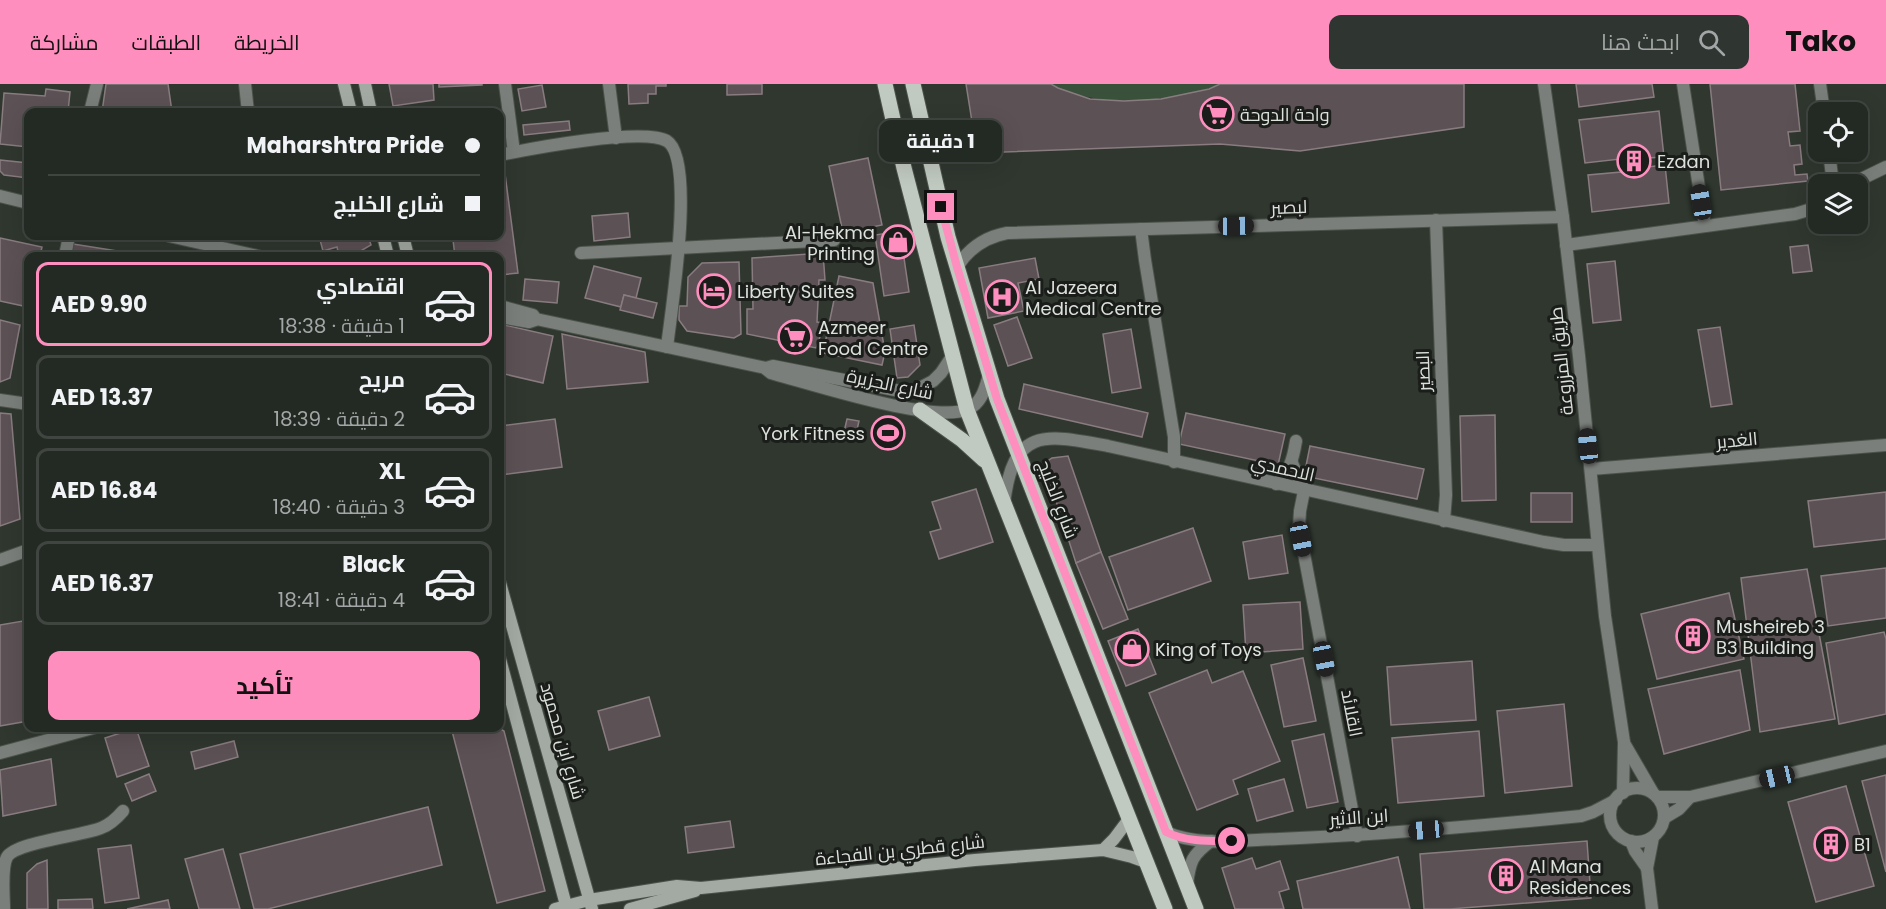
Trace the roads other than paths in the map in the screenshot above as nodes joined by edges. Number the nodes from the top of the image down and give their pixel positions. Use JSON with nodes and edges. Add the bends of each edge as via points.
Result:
{"nodes":[{"id":1,"x":97,"y":84,"type":"edge"},
{"id":2,"x":245,"y":84,"type":"edge"},
{"id":3,"x":344,"y":84,"type":"edge"},
{"id":4,"x":365,"y":84,"type":"edge"},
{"id":5,"x":505,"y":84,"type":"edge"},
{"id":6,"x":609,"y":84,"type":"edge"},
{"id":7,"x":885,"y":84,"type":"edge"},
{"id":8,"x":1544,"y":84,"type":"edge"},
{"id":9,"x":1683,"y":84,"type":"edge"},
{"id":10,"x":1820,"y":84,"type":"edge"},
{"id":11,"x":915,"y":87,"type":"edge"},
{"id":12,"x":1823,"y":102,"type":"edge"},
{"id":13,"x":91,"y":108,"type":"edge"},
{"id":14,"x":248,"y":108,"type":"edge"},
{"id":15,"x":350,"y":108,"type":"edge"},
{"id":16,"x":370,"y":108,"type":"edge"},
{"id":17,"x":611,"y":138,"type":"junction"},
{"id":18,"x":514,"y":152,"type":"junction"},
{"id":19,"x":504,"y":154,"type":"edge"},
{"id":20,"x":1886,"y":167,"type":"edge"},
{"id":21,"x":1868,"y":176,"type":"edge"},
{"id":22,"x":0,"y":196,"type":"edge"},
{"id":23,"x":24,"y":202,"type":"edge"},
{"id":24,"x":1808,"y":210,"type":"edge"},
{"id":25,"x":1563,"y":217,"type":"junction"},
{"id":26,"x":1436,"y":220,"type":"junction"},
{"id":27,"x":1705,"y":226,"type":"junction"},
{"id":28,"x":1141,"y":229,"type":"junction"},
{"id":29,"x":187,"y":240,"type":"edge"},
{"id":30,"x":834,"y":240,"type":"dead end"},
{"id":31,"x":1566,"y":245,"type":"junction"},
{"id":32,"x":678,"y":248,"type":"junction"},
{"id":33,"x":240,"y":252,"type":"edge"},
{"id":34,"x":580,"y":253,"type":"dead end"},
{"id":35,"x":957,"y":267,"type":"junction"},
{"id":36,"x":504,"y":307,"type":"edge"},
{"id":37,"x":504,"y":318,"type":"edge"},
{"id":38,"x":536,"y":319,"type":"junction"},
{"id":39,"x":667,"y":347,"type":"junction"},
{"id":40,"x":953,"y":355,"type":"junction"},
{"id":41,"x":766,"y":368,"type":"junction"},
{"id":42,"x":989,"y":375,"type":"junction"},
{"id":43,"x":0,"y":400,"type":"edge"},
{"id":44,"x":24,"y":403,"type":"edge"},
{"id":45,"x":920,"y":410,"type":"junction"},
{"id":46,"x":967,"y":410,"type":"junction"},
{"id":47,"x":1296,"y":441,"type":"dead end"},
{"id":48,"x":1886,"y":445,"type":"edge"},
{"id":49,"x":1019,"y":454,"type":"junction"},
{"id":50,"x":987,"y":462,"type":"junction"},
{"id":51,"x":1174,"y":462,"type":"junction"},
{"id":52,"x":1293,"y":463,"type":"junction"},
{"id":53,"x":1591,"y":469,"type":"junction"},
{"id":54,"x":1276,"y":484,"type":"junction"},
{"id":55,"x":1304,"y":491,"type":"junction"},
{"id":56,"x":1004,"y":505,"type":"junction"},
{"id":57,"x":1444,"y":521,"type":"junction"},
{"id":58,"x":1597,"y":545,"type":"junction"},
{"id":59,"x":24,"y":551,"type":"edge"},
{"id":60,"x":0,"y":560,"type":"edge"},
{"id":61,"x":504,"y":598,"type":"edge"},
{"id":62,"x":504,"y":675,"type":"edge"},
{"id":63,"x":78,"y":732,"type":"edge"},
{"id":64,"x":1623,"y":742,"type":"junction"},
{"id":65,"x":1886,"y":751,"type":"edge"},
{"id":66,"x":0,"y":753,"type":"edge"},
{"id":67,"x":1655,"y":795,"type":"junction"},
{"id":68,"x":1619,"y":796,"type":"junction"},
{"id":69,"x":1690,"y":797,"type":"junction"},
{"id":70,"x":123,"y":812,"type":"dead end"},
{"id":71,"x":1581,"y":816,"type":"junction"},
{"id":72,"x":1664,"y":818,"type":"junction"},
{"id":73,"x":1129,"y":819,"type":"junction"},
{"id":74,"x":1612,"y":822,"type":"junction"},
{"id":75,"x":1166,"y":832,"type":"junction"},
{"id":76,"x":1357,"y":836,"type":"junction"},
{"id":77,"x":1653,"y":837,"type":"junction"},
{"id":78,"x":1211,"y":841,"type":"junction"},
{"id":79,"x":1631,"y":841,"type":"junction"},
{"id":80,"x":1103,"y":850,"type":"junction"},
{"id":81,"x":1146,"y":862,"type":"junction"},
{"id":82,"x":1647,"y":868,"type":"junction"},
{"id":83,"x":1187,"y":886,"type":"junction"},
{"id":84,"x":701,"y":888,"type":"junction"},
{"id":85,"x":671,"y":898,"type":"junction"},
{"id":86,"x":591,"y":905,"type":"edge"},
{"id":87,"x":563,"y":908,"type":"edge"},
{"id":88,"x":4,"y":909,"type":"edge"},
{"id":89,"x":630,"y":909,"type":"edge"},
{"id":90,"x":646,"y":909,"type":"edge"},
{"id":91,"x":1165,"y":909,"type":"edge"},
{"id":92,"x":1196,"y":909,"type":"edge"},
{"id":93,"x":1652,"y":909,"type":"edge"}],
"edges":[{"from":1,"to":13,"type":"street"},
{"from":2,"to":14,"type":"street"},
{"from":3,"to":15,"type":"street"},
{"from":4,"to":16,"type":"street"},
{"from":5,"to":18,"type":"street"},
{"from":6,"to":17,"type":"street"},
{"from":7,"to":40,"type":"main road"},
{"from":8,"to":25,"type":"street","name":"طريق المزروعة"},
{"from":9,"to":27,"type":"street"},
{"from":10,"to":12,"type":"street"},
{"from":11,"to":35,"type":"main road","name":"شارع الخليج"},
{"from":17,"to":18,"type":"street"},
{"from":17,"to":32,"type":"street","via":[[659,138],[675,150],[681,195]]},
{"from":18,"to":19,"type":"street"},
{"from":20,"to":21,"type":"street"},
{"from":22,"to":23,"type":"street"},
{"from":24,"to":27,"type":"street"},
{"from":25,"to":26,"type":"street","name":"لبصير"},
{"from":25,"to":31,"type":"street","name":"طريق المزروعة"},
{"from":26,"to":28,"type":"street","name":"لبصير"},
{"from":26,"to":57,"type":"street","name":"البصير"},
{"from":27,"to":31,"type":"street"},
{"from":28,"to":35,"type":"street","name":"لبصير","via":[[998,235],[974,246]]},
{"from":28,"to":51,"type":"street","via":[[1174,437]]},
{"from":29,"to":33,"type":"street"},
{"from":30,"to":32,"type":"street"},
{"from":31,"to":53,"type":"street","name":"طريق المزروعة"},
{"from":32,"to":34,"type":"street"},
{"from":32,"to":39,"type":"street"},
{"from":35,"to":42,"type":"main road","name":"شارع الخليج"},
{"from":36,"to":38,"type":"street","name":"شارع الجزيرة"},
{"from":37,"to":38,"type":"street","name":"شارع الجزيرة","via":[[529,322]]},
{"from":38,"to":39,"type":"street","name":"شارع الجزيرة"},
{"from":39,"to":41,"type":"street","name":"شارع الجزيرة"},
{"from":40,"to":41,"type":"street","name":"شارع الجزيرة","via":[[933,381],[905,392],[773,366]]},
{"from":40,"to":46,"type":"main road"},
{"from":41,"to":45,"type":"street","name":"شارع الجزيرة","via":[[781,376]]},
{"from":42,"to":46,"type":"street","via":[[981,398]]},
{"from":42,"to":49,"type":"main road","name":"شارع الخليج"},
{"from":43,"to":44,"type":"street"},
{"from":45,"to":46,"type":"street","name":"شارع الجزيرة"},
{"from":45,"to":50,"type":"main road"},
{"from":46,"to":50,"type":"main road"},
{"from":47,"to":52,"type":"street"},
{"from":48,"to":53,"type":"street","name":"الغدير"},
{"from":49,"to":51,"type":"street","name":"الاحمدي","via":[[1036,442],[1059,438]]},
{"from":49,"to":56,"type":"street","via":[[1010,471]]},
{"from":49,"to":75,"type":"main road","name":"شارع الخليج"},
{"from":50,"to":56,"type":"main road"},
{"from":51,"to":54,"type":"street","name":"الاحمدي"},
{"from":52,"to":54,"type":"street"},
{"from":52,"to":55,"type":"street"},
{"from":53,"to":58,"type":"street","name":"طريق المزروعة"},
{"from":54,"to":55,"type":"street","name":"الاحمدي"},
{"from":55,"to":57,"type":"street","name":"الاحمدي"},
{"from":55,"to":76,"type":"street","name":"القلائد","via":[[1299,526]]},
{"from":56,"to":73,"type":"main road"},
{"from":57,"to":58,"type":"street","name":"الاحمدي","via":[[1544,542]]},
{"from":58,"to":64,"type":"street","name":"طريق المزروعة"},
{"from":59,"to":60,"type":"street"},
{"from":61,"to":86,"type":"street","name":"شارع ابن محمود"},
{"from":62,"to":87,"type":"street"},
{"from":63,"to":66,"type":"street"},
{"from":64,"to":67,"type":"street","name":"طريق المزروعة"},
{"from":64,"to":68,"type":"street","name":"طريق المزروعة"},
{"from":65,"to":69,"type":"street"},
{"from":67,"to":68,"type":"street","via":[[1633,789]]},
{"from":67,"to":69,"type":"street"},
{"from":67,"to":72,"type":"street","via":[[1663,807]]},
{"from":68,"to":71,"type":"street","name":"ابن الاثير"},
{"from":68,"to":74,"type":"street","via":[[1611,810]]},
{"from":69,"to":72,"type":"street"},
{"from":70,"to":88,"type":"street","via":[[98,829],[11,852],[4,864]]},
{"from":71,"to":74,"type":"street","name":"ابن الاثير"},
{"from":71,"to":76,"type":"street","name":"ابن الاثير"},
{"from":72,"to":77,"type":"street"},
{"from":73,"to":80,"type":"street"},
{"from":73,"to":81,"type":"main road"},
{"from":74,"to":79,"type":"street","via":[[1619,834]]},
{"from":75,"to":78,"type":"street","name":"ابن الاثير","via":[[1178,838]]},
{"from":75,"to":83,"type":"main road","name":"شارع الخليج"},
{"from":76,"to":78,"type":"street","name":"ابن الاثير"},
{"from":77,"to":79,"type":"street"},
{"from":77,"to":82,"type":"street"},
{"from":78,"to":83,"type":"street","via":[[1193,857]]},
{"from":79,"to":82,"type":"street"},
{"from":80,"to":81,"type":"street","name":"شارع قطري بن الفجاءة"},
{"from":80,"to":84,"type":"street","name":"شارع قطري بن الفجاءة"},
{"from":81,"to":91,"type":"main road"},
{"from":82,"to":93,"type":"street"},
{"from":83,"to":92,"type":"main road","name":"شارع الخليج"},
{"from":84,"to":85,"type":"street","name":"شارع قطري بن الفجاءة"},
{"from":84,"to":86,"type":"street","name":"شارع قطري بن الفجاءة","via":[[677,886]]},
{"from":85,"to":89,"type":"street","name":"شارع قطري بن الفجاءة"},
{"from":85,"to":90,"type":"street"},
{"from":86,"to":87,"type":"street","name":"شارع قطري بن الفجاءة"}]}
